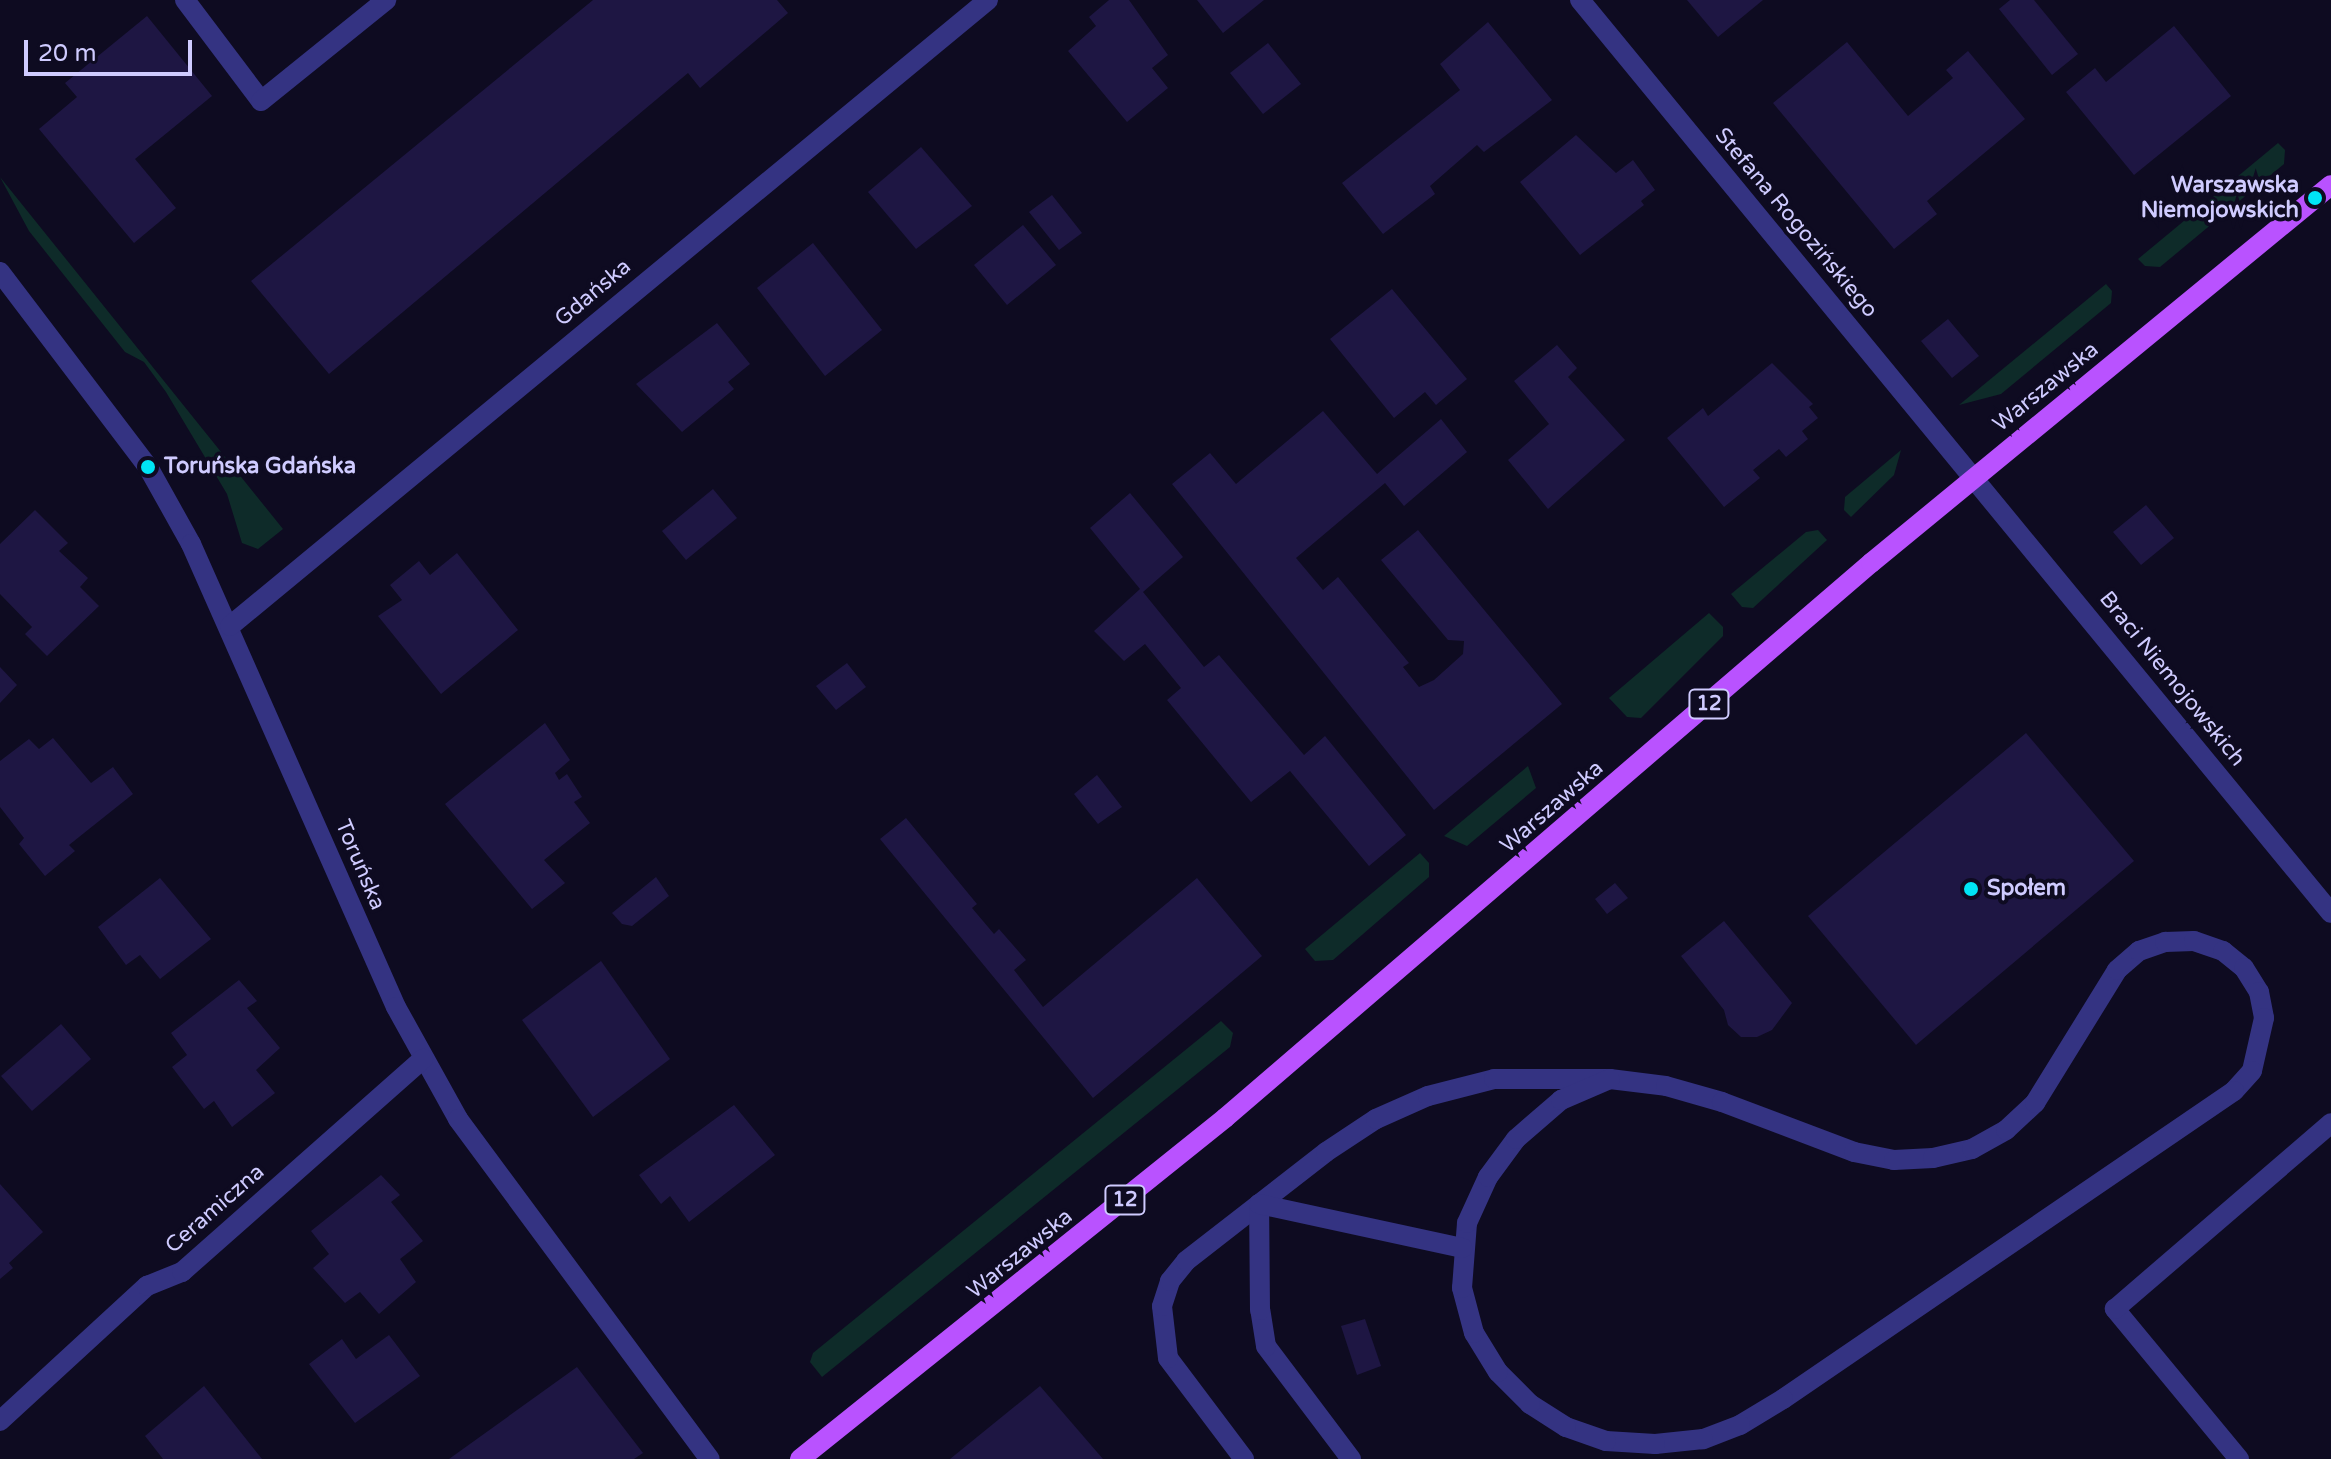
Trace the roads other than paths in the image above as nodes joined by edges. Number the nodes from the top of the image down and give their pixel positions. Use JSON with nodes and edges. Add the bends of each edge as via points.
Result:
{"nodes":[{"id":1,"x":185,"y":0,"type":"edge"},
{"id":2,"x":386,"y":0,"type":"edge"},
{"id":3,"x":988,"y":0,"type":"edge"},
{"id":4,"x":1580,"y":0,"type":"edge"},
{"id":5,"x":2331,"y":185,"type":"edge"},
{"id":6,"x":0,"y":272,"type":"edge"},
{"id":7,"x":1975,"y":476,"type":"junction"},
{"id":8,"x":230,"y":626,"type":"junction"},
{"id":9,"x":2331,"y":913,"type":"edge"},
{"id":10,"x":423,"y":1059,"type":"junction"},
{"id":11,"x":1610,"y":1079,"type":"junction"},
{"id":12,"x":2331,"y":1123,"type":"edge"},
{"id":13,"x":1259,"y":1204,"type":"junction"},
{"id":14,"x":1462,"y":1248,"type":"junction"},
{"id":15,"x":1,"y":1419,"type":"edge"},
{"id":16,"x":710,"y":1459,"type":"edge"},
{"id":17,"x":800,"y":1459,"type":"edge"},
{"id":18,"x":1244,"y":1459,"type":"edge"},
{"id":19,"x":1351,"y":1459,"type":"edge"},
{"id":20,"x":2239,"y":1459,"type":"edge"}],
"edges":[{"from":1,"to":2,"type":"street","via":[[261,101]]},
{"from":3,"to":8,"type":"street","name":"Gdańska"},
{"from":4,"to":7,"type":"street","name":"Stefana Rogozińskiego"},
{"from":5,"to":7,"type":"main road","name":"Warszawska","number":"12"},
{"from":6,"to":8,"type":"street","name":"Toruńska","via":[[148,467]]},
{"from":7,"to":9,"type":"street","name":"Braci Niemojowskich"},
{"from":7,"to":17,"type":"main road","name":"Warszawska","number":"12","via":[[1257,1091]]},
{"from":8,"to":10,"type":"street","name":"Toruńska"},
{"from":10,"to":15,"type":"street","name":"Ceramiczna","via":[[182,1272],[147,1286]]},
{"from":10,"to":16,"type":"street","name":"Toruńska","via":[[497,1174]]},
{"from":11,"to":13,"type":"street","via":[[1494,1079],[1428,1096],[1376,1119]]},
{"from":11,"to":14,"type":"street","via":[[1561,1100],[1516,1139],[1488,1177]]},
{"from":11,"to":14,"type":"street","via":[[1666,1086],[1722,1102],[1854,1152],[1894,1160],[1933,1158],[1972,1149],[2006,1130],[2035,1103],[2117,970],[2139,951],[2165,942],[2194,941],[2223,951],[2244,968],[2259,992],[2264,1018],[2252,1071],[2234,1091],[1783,1399],[1740,1425],[1703,1439],[1655,1444],[1606,1441],[1566,1427],[1530,1404],[1498,1372],[1474,1333],[1462,1288]]},
{"from":12,"to":20,"type":"street","via":[[2115,1309]]},
{"from":13,"to":14,"type":"street"},
{"from":13,"to":18,"type":"street","via":[[1186,1261],[1170,1281],[1162,1306],[1168,1358]]},
{"from":13,"to":19,"type":"street","via":[[1260,1310],[1266,1346]]}]}
